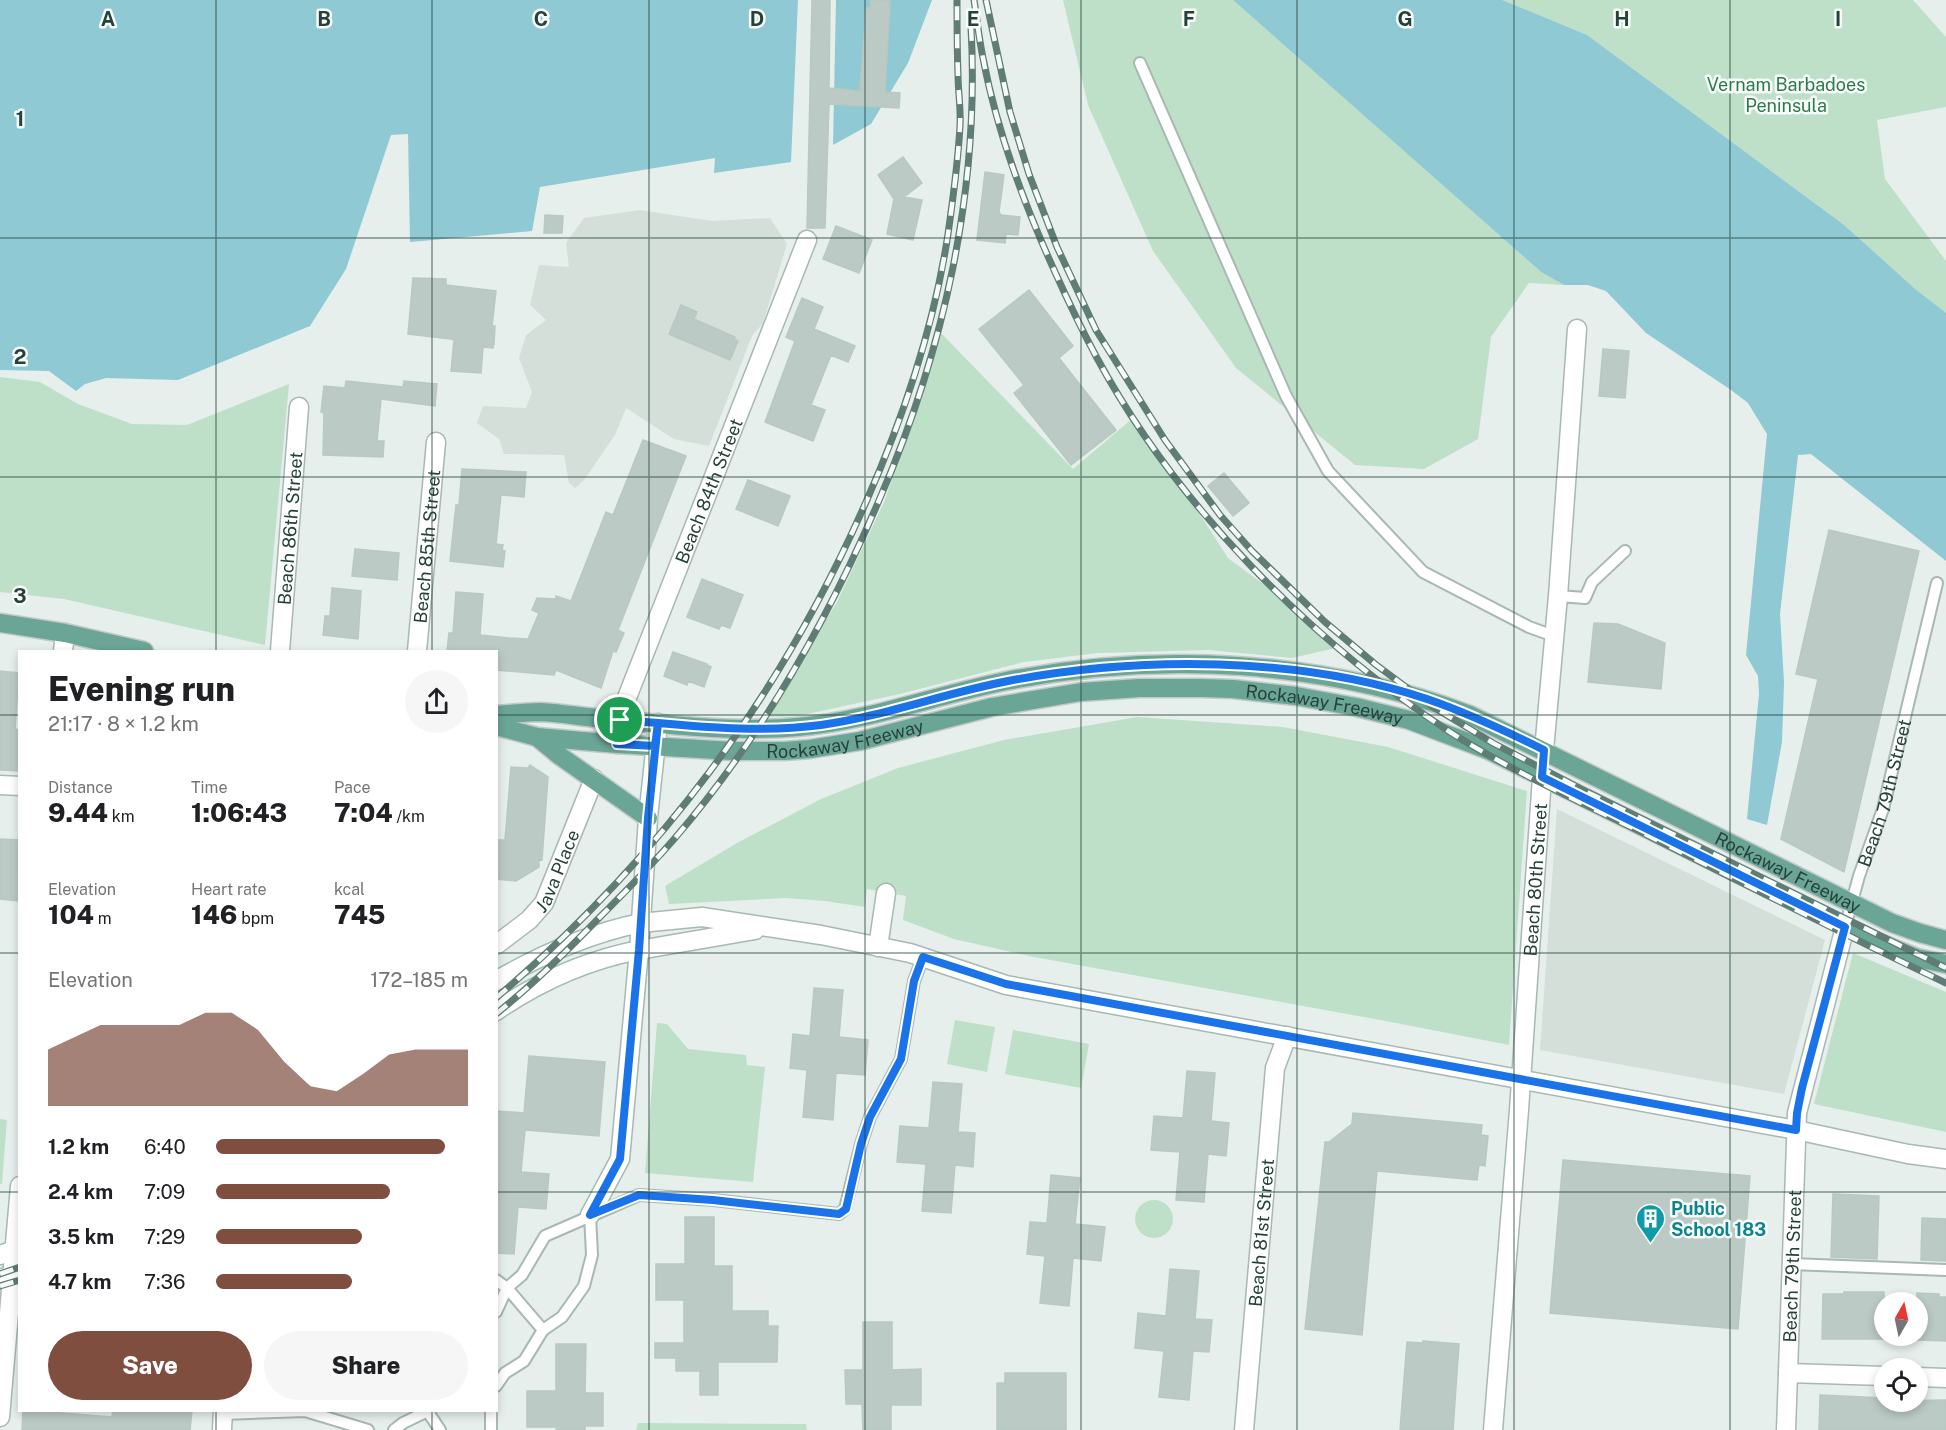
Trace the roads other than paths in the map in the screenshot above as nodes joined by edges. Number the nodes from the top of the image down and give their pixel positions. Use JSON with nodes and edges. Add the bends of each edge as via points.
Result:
{"nodes":[{"id":1,"x":1140,"y":63,"type":"dead end"},
{"id":2,"x":807,"y":240,"type":"dead end"},
{"id":3,"x":1577,"y":329,"type":"dead end"},
{"id":4,"x":300,"y":406,"type":"dead end"},
{"id":5,"x":436,"y":442,"type":"dead end"},
{"id":6,"x":1625,"y":551,"type":"dead end"},
{"id":7,"x":1937,"y":583,"type":"dead end"},
{"id":8,"x":1558,"y":596,"type":"junction"},
{"id":9,"x":0,"y":623,"type":"edge"},
{"id":10,"x":1554,"y":636,"type":"junction"},
{"id":11,"x":64,"y":642,"type":"edge"},
{"id":12,"x":135,"y":650,"type":"edge"},
{"id":13,"x":280,"y":650,"type":"edge"},
{"id":14,"x":417,"y":650,"type":"edge"},
{"id":15,"x":498,"y":715,"type":"edge"},
{"id":16,"x":620,"y":720,"type":"junction"},
{"id":17,"x":658,"y":723,"type":"junction"},
{"id":18,"x":498,"y":727,"type":"edge"},
{"id":19,"x":537,"y":737,"type":"junction"},
{"id":20,"x":617,"y":744,"type":"junction"},
{"id":21,"x":655,"y":746,"type":"junction"},
{"id":22,"x":1544,"y":750,"type":"junction"},
{"id":23,"x":1542,"y":777,"type":"junction"},
{"id":24,"x":594,"y":779,"type":"junction"},
{"id":25,"x":0,"y":785,"type":"edge"},
{"id":26,"x":18,"y":786,"type":"edge"},
{"id":27,"x":648,"y":818,"type":"junction"},
{"id":28,"x":886,"y":893,"type":"dead end"},
{"id":29,"x":1851,"y":903,"type":"junction"},
{"id":30,"x":640,"y":923,"type":"junction"},
{"id":31,"x":1845,"y":927,"type":"junction"},
{"id":32,"x":766,"y":928,"type":"junction"},
{"id":33,"x":1946,"y":940,"type":"edge"},
{"id":34,"x":498,"y":943,"type":"edge"},
{"id":35,"x":878,"y":947,"type":"junction"},
{"id":36,"x":639,"y":950,"type":"junction"},
{"id":37,"x":923,"y":957,"type":"junction"},
{"id":38,"x":1946,"y":964,"type":"edge"},
{"id":39,"x":498,"y":980,"type":"edge"},
{"id":40,"x":498,"y":1010,"type":"edge"},
{"id":41,"x":1287,"y":1036,"type":"junction"},
{"id":42,"x":1521,"y":1081,"type":"junction"},
{"id":43,"x":1796,"y":1130,"type":"junction"},
{"id":44,"x":1946,"y":1159,"type":"edge"},
{"id":45,"x":18,"y":1200,"type":"edge"},
{"id":46,"x":590,"y":1215,"type":"junction"},
{"id":47,"x":11,"y":1251,"type":"edge"},
{"id":48,"x":1791,"y":1264,"type":"junction"},
{"id":49,"x":1946,"y":1270,"type":"edge"},
{"id":50,"x":10,"y":1276,"type":"edge"},
{"id":51,"x":498,"y":1281,"type":"edge"},
{"id":52,"x":507,"y":1288,"type":"junction"},
{"id":53,"x":498,"y":1308,"type":"edge"},
{"id":54,"x":543,"y":1330,"type":"junction"},
{"id":55,"x":1788,"y":1373,"type":"junction"},
{"id":56,"x":1874,"y":1376,"type":"edge"},
{"id":57,"x":1928,"y":1377,"type":"edge"},
{"id":58,"x":1946,"y":1378,"type":"edge"},
{"id":59,"x":498,"y":1383,"type":"edge"},
{"id":60,"x":293,"y":1412,"type":"edge"},
{"id":61,"x":308,"y":1412,"type":"edge"},
{"id":62,"x":427,"y":1412,"type":"edge"},
{"id":63,"x":430,"y":1412,"type":"edge"},
{"id":64,"x":491,"y":1412,"type":"edge"},
{"id":65,"x":0,"y":1417,"type":"edge"},
{"id":66,"x":223,"y":1418,"type":"edge"},
{"id":67,"x":368,"y":1430,"type":"edge"},
{"id":68,"x":394,"y":1430,"type":"edge"},
{"id":69,"x":440,"y":1430,"type":"edge"},
{"id":70,"x":491,"y":1430,"type":"edge"},
{"id":71,"x":1244,"y":1430,"type":"edge"},
{"id":72,"x":1493,"y":1430,"type":"edge"},
{"id":73,"x":1786,"y":1430,"type":"edge"}],
"edges":[{"from":1,"to":10,"type":"lane","via":[[1286,396],[1328,471],[1423,572]]},
{"from":2,"to":16,"type":"street","name":"Beach 84th Street"},
{"from":3,"to":8,"type":"street","name":"Beach 80th Street"},
{"from":4,"to":13,"type":"street","name":"Beach 86th Street"},
{"from":5,"to":14,"type":"street","name":"Beach 85th Street"},
{"from":6,"to":8,"type":"lane","via":[[1592,582],[1585,598]]},
{"from":7,"to":29,"type":"lane","name":"Beach 79th Street","via":[[1883,809]]},
{"from":8,"to":10,"type":"street","name":"Beach 80th Street"},
{"from":9,"to":11,"type":"main road"},
{"from":10,"to":22,"type":"street","name":"Beach 80th Street"},
{"from":11,"to":12,"type":"main road"},
{"from":15,"to":16,"type":"main road","name":"Rockaway Freeway","via":[[540,712]]},
{"from":16,"to":17,"type":"main road","name":"Rockaway Freeway"},
{"from":16,"to":20,"type":"street","name":"Beach 84th Street"},
{"from":17,"to":21,"type":"street"},
{"from":17,"to":22,"type":"main road","name":"Rockaway Freeway","via":[[746,729],[806,726],[1043,675],[1117,666],[1204,665],[1293,671],[1401,691],[1470,715]]},
{"from":18,"to":19,"type":"main road"},
{"from":19,"to":20,"type":"main road","name":"Rockaway Freeway"},
{"from":19,"to":24,"type":"main road"},
{"from":20,"to":21,"type":"main road","name":"Rockaway Freeway"},
{"from":21,"to":23,"type":"main road","name":"Rockaway Freeway","via":[[741,751],[810,749],[869,739],[992,707],[1081,692],[1233,689],[1327,701],[1409,720],[1488,750]]},
{"from":21,"to":27,"type":"street"},
{"from":22,"to":23,"type":"lane","name":"Beach 80th Street"},
{"from":22,"to":29,"type":"main road","name":"Rockaway Freeway"},
{"from":23,"to":31,"type":"main road","name":"Rockaway Freeway"},
{"from":23,"to":42,"type":"street","name":"Beach 80th Street"},
{"from":24,"to":27,"type":"main road"},
{"from":24,"to":34,"type":"street","name":"Java Place","via":[[544,903]]},
{"from":25,"to":26,"type":"street"},
{"from":27,"to":30,"type":"street"},
{"from":28,"to":35,"type":"street"},
{"from":29,"to":31,"type":"lane","name":"Beach 79th Street"},
{"from":29,"to":33,"type":"main road","name":"Rockaway Freeway","via":[[1906,929]]},
{"from":30,"to":32,"type":"street","via":[[702,916]]},
{"from":30,"to":36,"type":"street"},
{"from":30,"to":39,"type":"street","via":[[577,940]]},
{"from":31,"to":38,"type":"main road","name":"Rockaway Freeway","via":[[1904,953]]},
{"from":31,"to":43,"type":"street","name":"Beach 79th Street","via":[[1802,1088]]},
{"from":32,"to":35,"type":"street"},
{"from":32,"to":36,"type":"street"},
{"from":35,"to":37,"type":"street"},
{"from":36,"to":40,"type":"street","via":[[567,972]]},
{"from":36,"to":46,"type":"street","via":[[620,1159]]},
{"from":37,"to":41,"type":"street","via":[[1006,984]]},
{"from":37,"to":46,"type":"lane","via":[[914,981],[901,1059],[870,1117],[846,1209],[839,1214],[639,1195]]},
{"from":41,"to":42,"type":"street"},
{"from":41,"to":71,"type":"street","name":"Beach 81st Street","via":[[1275,1068]]},
{"from":42,"to":43,"type":"street"},
{"from":42,"to":72,"type":"street","name":"Beach 80th Street"},
{"from":43,"to":44,"type":"street"},
{"from":43,"to":48,"type":"street","name":"Beach 79th Street"},
{"from":45,"to":47,"type":"street"},
{"from":46,"to":52,"type":"lane","via":[[545,1236],[522,1275]]},
{"from":46,"to":54,"type":"lane","via":[[592,1255],[584,1286],[562,1317]]},
{"from":47,"to":50,"type":"street"},
{"from":48,"to":49,"type":"lane"},
{"from":48,"to":55,"type":"street","name":"Beach 79th Street"},
{"from":50,"to":65,"type":"street"},
{"from":51,"to":52,"type":"lane"},
{"from":52,"to":53,"type":"lane"},
{"from":52,"to":54,"type":"lane"},
{"from":54,"to":59,"type":"lane","via":[[524,1361],[505,1373]]},
{"from":55,"to":56,"type":"street"},
{"from":55,"to":73,"type":"street","name":"Beach 79th Street"},
{"from":57,"to":58,"type":"street"},
{"from":60,"to":66,"type":"lane"},
{"from":61,"to":67,"type":"lane"},
{"from":62,"to":68,"type":"lane"},
{"from":63,"to":69,"type":"lane"},
{"from":64,"to":70,"type":"lane"}]}
